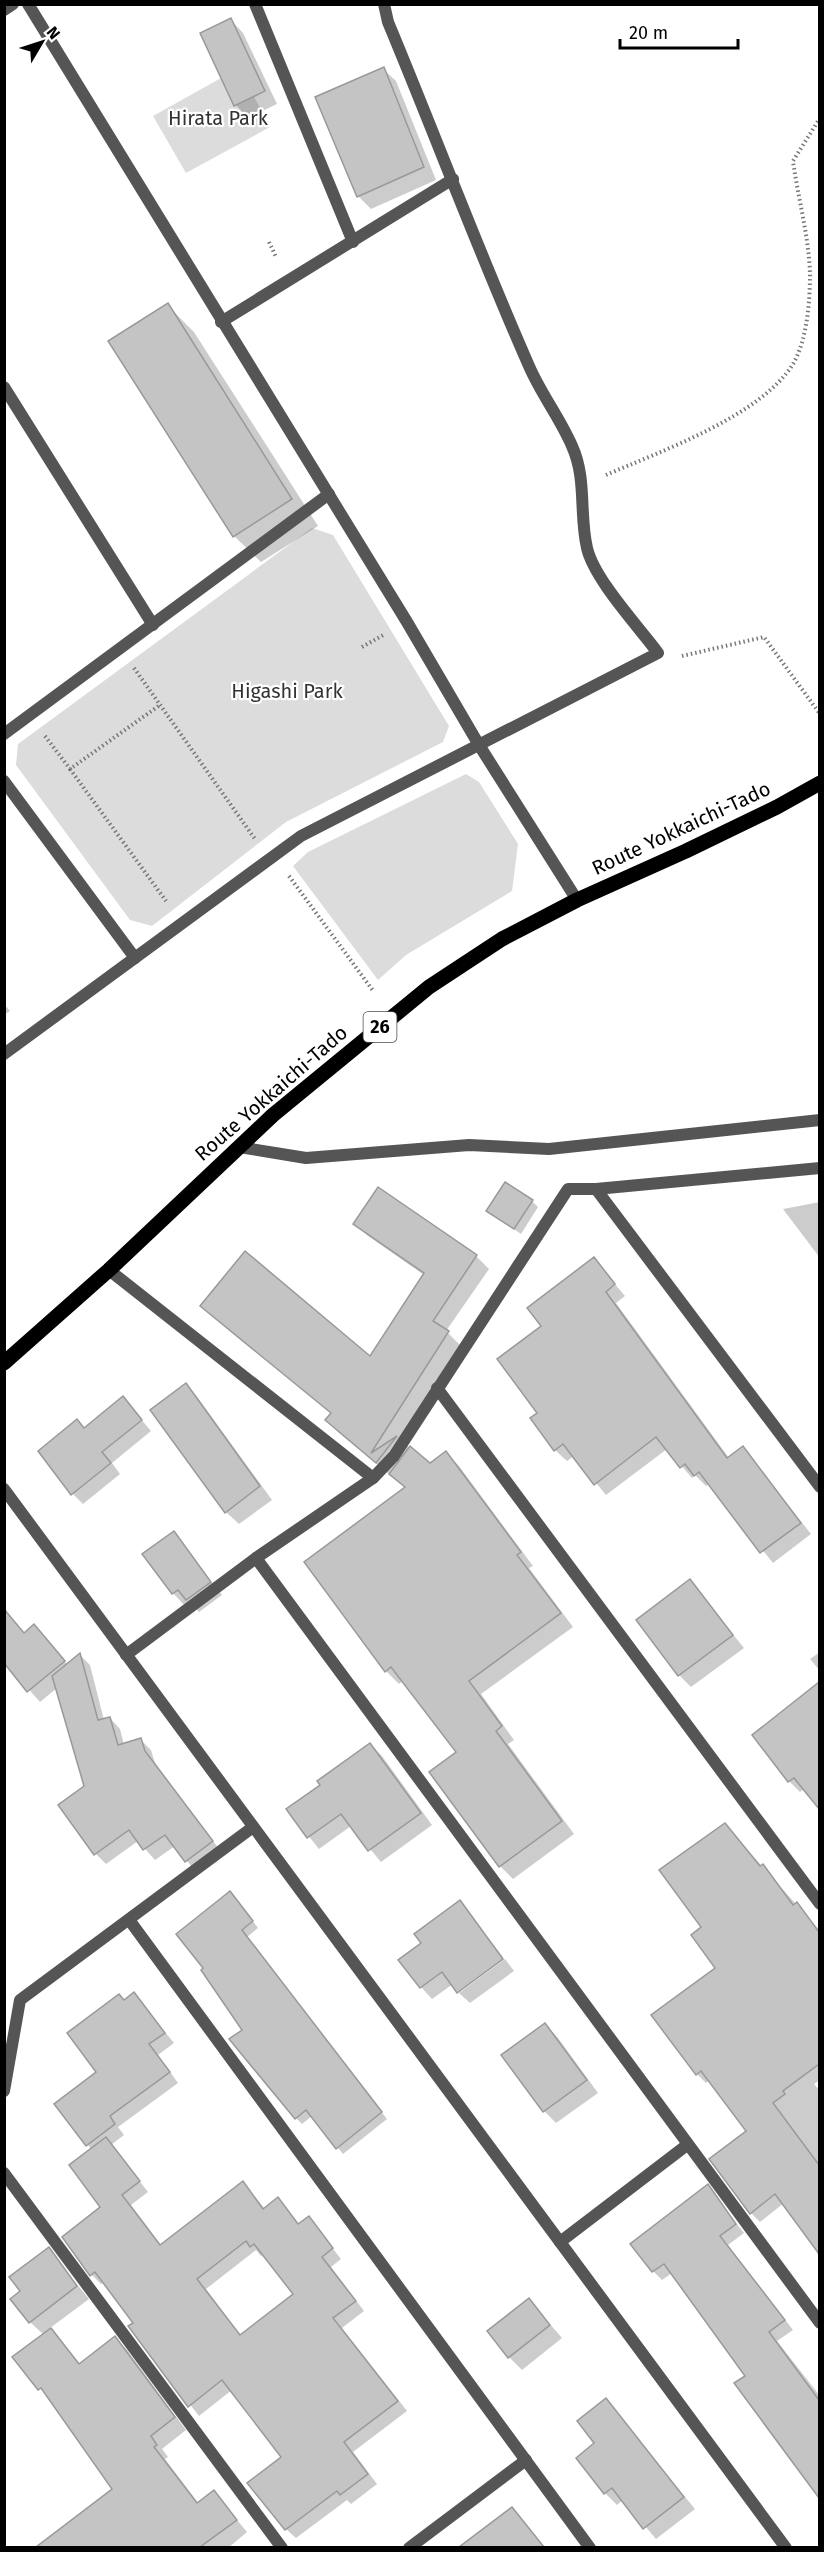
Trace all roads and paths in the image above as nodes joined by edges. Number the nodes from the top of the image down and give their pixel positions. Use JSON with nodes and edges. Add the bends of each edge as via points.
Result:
{"nodes":[{"id":1,"x":13,"y":4,"type":"edge"},
{"id":2,"x":28,"y":4,"type":"edge"},
{"id":3,"x":255,"y":4,"type":"edge"},
{"id":4,"x":384,"y":4,"type":"edge"},
{"id":5,"x":4,"y":10,"type":"edge"},
{"id":6,"x":819,"y":118,"type":"edge"},
{"id":7,"x":453,"y":179,"type":"junction"},
{"id":8,"x":353,"y":242,"type":"junction"},
{"id":9,"x":221,"y":322,"type":"junction"},
{"id":10,"x":4,"y":387,"type":"edge"},
{"id":11,"x":583,"y":484,"type":"junction"},
{"id":12,"x":329,"y":494,"type":"junction"},
{"id":13,"x":153,"y":625,"type":"junction"},
{"id":14,"x":120,"y":648,"type":"junction"},
{"id":15,"x":658,"y":653,"type":"junction"},
{"id":16,"x":160,"y":705,"type":"junction"},
{"id":17,"x":819,"y":714,"type":"edge"},
{"id":18,"x":30,"y":715,"type":"junction"},
{"id":19,"x":4,"y":734,"type":"edge"},
{"id":20,"x":479,"y":745,"type":"junction"},
{"id":21,"x":70,"y":769,"type":"junction"},
{"id":22,"x":4,"y":781,"type":"edge"},
{"id":23,"x":819,"y":783,"type":"edge"},
{"id":24,"x":269,"y":860,"type":"junction"},
{"id":25,"x":577,"y":900,"type":"junction"},
{"id":26,"x":158,"y":908,"type":"dead end"},
{"id":27,"x":135,"y":958,"type":"junction"},
{"id":28,"x":374,"y":992,"type":"dead end"},
{"id":29,"x":4,"y":1054,"type":"edge"},
{"id":30,"x":819,"y":1120,"type":"edge"},
{"id":31,"x":239,"y":1147,"type":"junction"},
{"id":32,"x":819,"y":1168,"type":"edge"},
{"id":33,"x":597,"y":1189,"type":"junction"},
{"id":34,"x":109,"y":1270,"type":"junction"},
{"id":35,"x":4,"y":1363,"type":"edge"},
{"id":36,"x":437,"y":1388,"type":"junction"},
{"id":37,"x":373,"y":1478,"type":"junction"},
{"id":38,"x":819,"y":1487,"type":"edge"},
{"id":39,"x":4,"y":1489,"type":"edge"},
{"id":40,"x":256,"y":1558,"type":"junction"},
{"id":41,"x":126,"y":1655,"type":"junction"},
{"id":42,"x":253,"y":1827,"type":"junction"},
{"id":43,"x":819,"y":1904,"type":"edge"},
{"id":44,"x":130,"y":1921,"type":"junction"},
{"id":45,"x":4,"y":2091,"type":"edge"},
{"id":46,"x":687,"y":2145,"type":"junction"},
{"id":47,"x":4,"y":2173,"type":"edge"},
{"id":48,"x":560,"y":2242,"type":"junction"},
{"id":49,"x":819,"y":2323,"type":"edge"},
{"id":50,"x":526,"y":2460,"type":"junction"},
{"id":51,"x":282,"y":2547,"type":"edge"},
{"id":52,"x":409,"y":2547,"type":"edge"},
{"id":53,"x":590,"y":2547,"type":"edge"},
{"id":54,"x":786,"y":2547,"type":"edge"}],
"edges":[{"from":1,"to":5,"type":"street"},
{"from":2,"to":9,"type":"street"},
{"from":3,"to":8,"type":"street"},
{"from":4,"to":7,"type":"street"},
{"from":6,"to":11,"type":"path","via":[[793,161],[810,274],[806,326],[793,363],[772,387],[740,413]]},
{"from":7,"to":8,"type":"street"},
{"from":7,"to":11,"type":"street","via":[[530,370],[573,447]]},
{"from":8,"to":9,"type":"street"},
{"from":9,"to":12,"type":"street"},
{"from":10,"to":13,"type":"street"},
{"from":11,"to":15,"type":"street","via":[[587,548],[593,567]]},
{"from":12,"to":13,"type":"street"},
{"from":12,"to":20,"type":"street"},
{"from":13,"to":14,"type":"street"},
{"from":14,"to":16,"type":"path"},
{"from":14,"to":18,"type":"street"},
{"from":15,"to":17,"type":"path","via":[[679,657],[765,637]]},
{"from":15,"to":20,"type":"street"},
{"from":16,"to":21,"type":"path"},
{"from":16,"to":24,"type":"path"},
{"from":18,"to":19,"type":"street"},
{"from":18,"to":21,"type":"path"},
{"from":20,"to":24,"type":"street","via":[[301,836]]},
{"from":20,"to":25,"type":"street"},
{"from":21,"to":26,"type":"path","via":[[167,901]]},
{"from":22,"to":27,"type":"street"},
{"from":23,"to":25,"type":"main road","name":"Route Yokkaichi-Tado","number":"26","via":[[686,851]]},
{"from":24,"to":27,"type":"street"},
{"from":24,"to":28,"type":"path"},
{"from":25,"to":31,"type":"main road","name":"Route Yokkaichi-Tado","number":"26","via":[[502,939],[429,987]]},
{"from":27,"to":29,"type":"street"},
{"from":30,"to":31,"type":"street","via":[[549,1149],[469,1144],[306,1158]]},
{"from":31,"to":34,"type":"main road","name":"Route Yokkaichi-Tado","number":"26"},
{"from":32,"to":33,"type":"street"},
{"from":33,"to":36,"type":"street","via":[[568,1189]]},
{"from":33,"to":38,"type":"street"},
{"from":34,"to":35,"type":"main road","name":"Route Yokkaichi-Tado","number":"26"},
{"from":34,"to":37,"type":"street"},
{"from":36,"to":37,"type":"street","via":[[394,1456]]},
{"from":36,"to":43,"type":"street"},
{"from":37,"to":40,"type":"street"},
{"from":39,"to":41,"type":"street"},
{"from":40,"to":41,"type":"street"},
{"from":40,"to":46,"type":"street"},
{"from":41,"to":42,"type":"street"},
{"from":42,"to":44,"type":"street"},
{"from":42,"to":48,"type":"street"},
{"from":44,"to":45,"type":"street","via":[[20,2000]]},
{"from":44,"to":50,"type":"street"},
{"from":46,"to":48,"type":"street"},
{"from":46,"to":49,"type":"street"},
{"from":47,"to":51,"type":"street"},
{"from":48,"to":54,"type":"street"},
{"from":50,"to":52,"type":"street"},
{"from":50,"to":53,"type":"street"}]}
